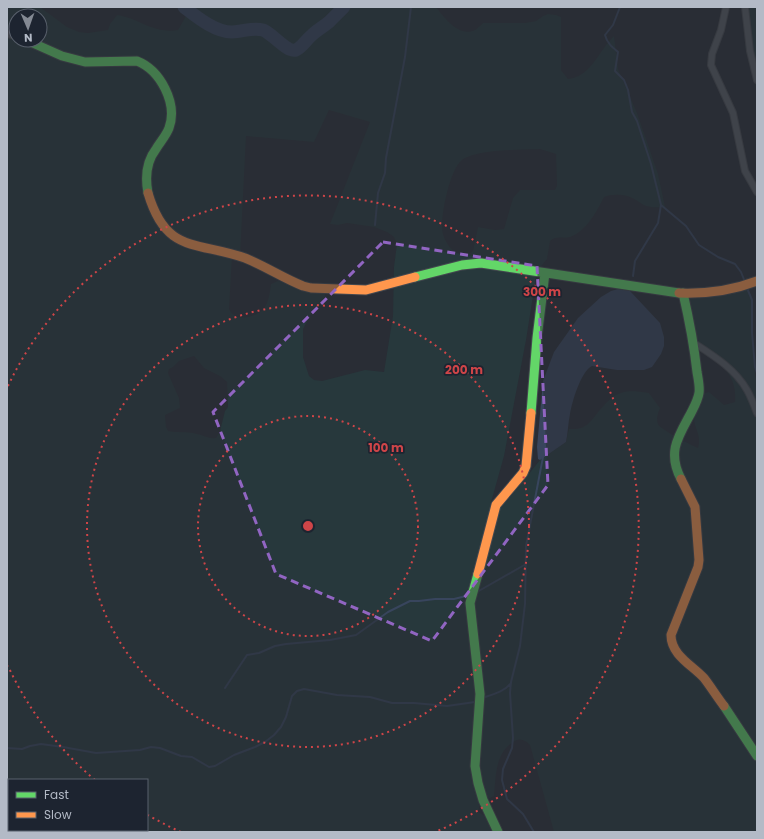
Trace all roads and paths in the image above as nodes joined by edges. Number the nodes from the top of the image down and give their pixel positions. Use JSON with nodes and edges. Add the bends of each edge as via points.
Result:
{"nodes":[{"id":1,"x":726,"y":7,"type":"edge"},
{"id":2,"x":745,"y":7,"type":"edge"},
{"id":3,"x":44,"y":48,"type":"edge"},
{"id":4,"x":757,"y":80,"type":"edge"},
{"id":5,"x":757,"y":192,"type":"edge"},
{"id":6,"x":545,"y":273,"type":"junction"},
{"id":7,"x":750,"y":284,"type":"edge"},
{"id":8,"x":683,"y":293,"type":"junction"},
{"id":9,"x":694,"y":343,"type":"junction"},
{"id":10,"x":757,"y":413,"type":"edge"},
{"id":11,"x":757,"y":756,"type":"edge"},
{"id":12,"x":498,"y":832,"type":"edge"}],
"edges":[{"from":1,"to":5,"type":"street","via":[[711,65],[732,113],[745,171]]},
{"from":2,"to":4,"type":"street","via":[[750,51]]},
{"from":3,"to":6,"type":"street","via":[[69,59],[85,62],[136,61],[147,67],[158,79],[170,101],[171,121],[170,128],[148,164],[146,187],[159,220],[166,230],[183,242],[239,257],[311,288],[366,290],[476,263]]},
{"from":6,"to":8,"type":"street"},
{"from":6,"to":12,"type":"street","via":[[526,466],[496,505],[470,603],[480,694],[476,775],[485,807]]},
{"from":7,"to":8,"type":"street","via":[[723,292]]},
{"from":8,"to":9,"type":"street"},
{"from":9,"to":10,"type":"street","via":[[718,358],[736,376]]},
{"from":9,"to":11,"type":"street","via":[[698,400],[676,441],[675,454],[676,468],[695,507],[699,560],[671,639],[675,650],[704,678]]}]}
